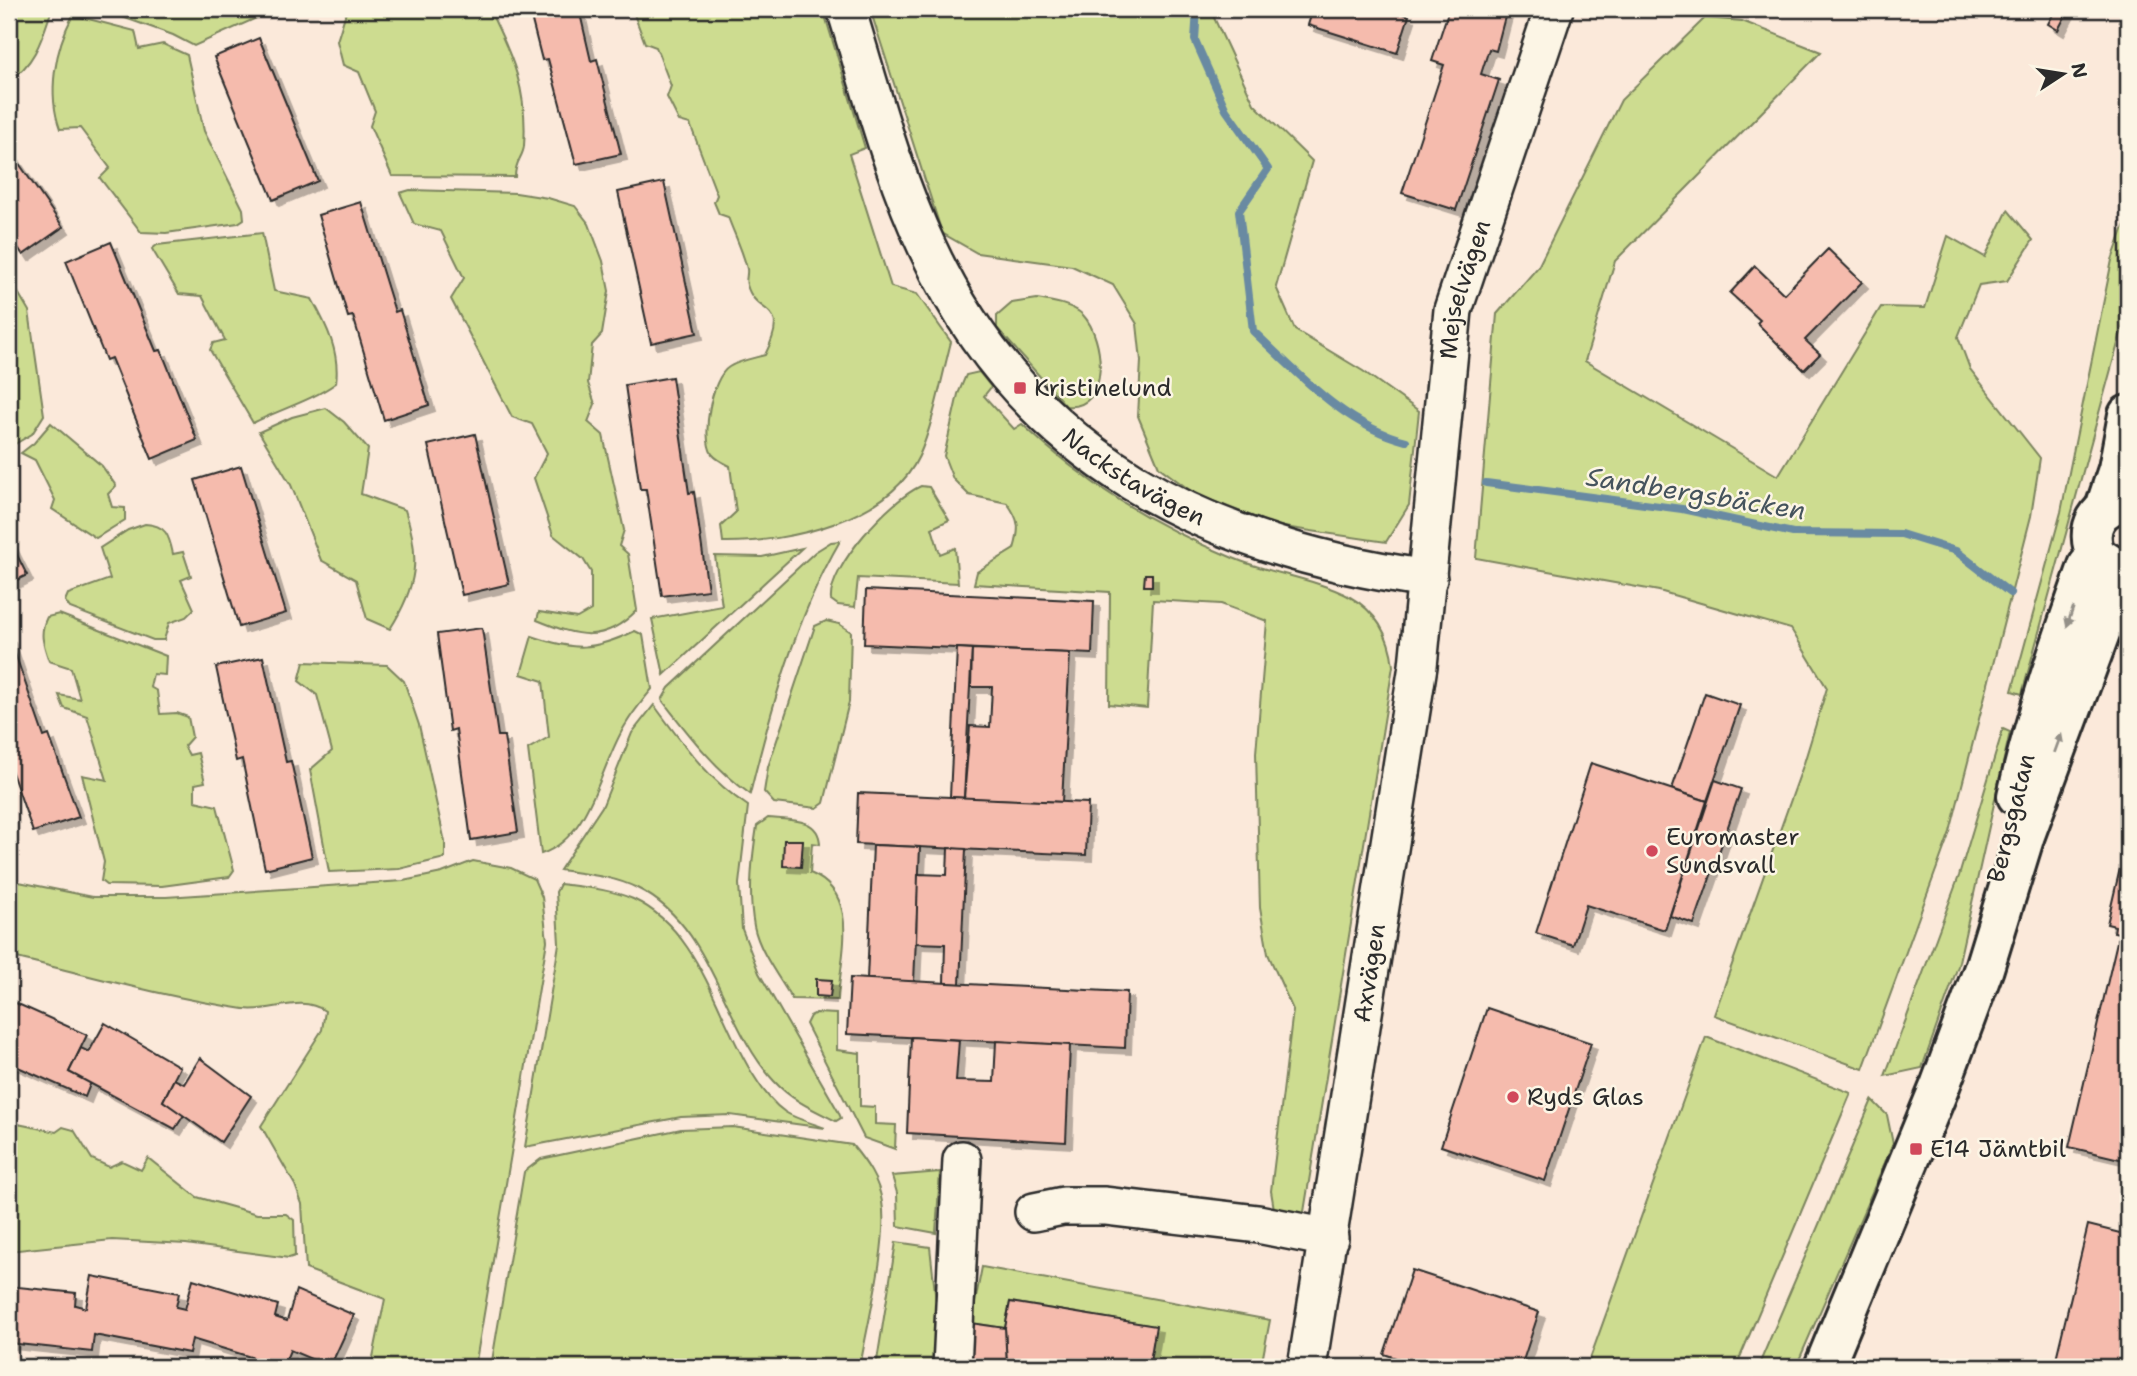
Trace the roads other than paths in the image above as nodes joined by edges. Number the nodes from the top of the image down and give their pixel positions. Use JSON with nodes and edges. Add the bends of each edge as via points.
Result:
{"nodes":[{"id":1,"x":846,"y":9,"type":"edge"},
{"id":2,"x":1554,"y":9,"type":"edge"},
{"id":3,"x":2128,"y":415,"type":"edge"},
{"id":4,"x":2117,"y":505,"type":"edge"},
{"id":5,"x":2118,"y":566,"type":"edge"},
{"id":6,"x":1428,"y":579,"type":"junction"},
{"id":7,"x":962,"y":1160,"type":"dead end"},
{"id":8,"x":1034,"y":1212,"type":"dead end"},
{"id":9,"x":1329,"y":1238,"type":"junction"},
{"id":10,"x":952,"y":1367,"type":"edge"},
{"id":11,"x":1307,"y":1367,"type":"edge"},
{"id":12,"x":1824,"y":1367,"type":"edge"}],
"edges":[{"from":1,"to":6,"type":"street","name":"Nackstavägen","via":[[903,187],[928,249],[978,338],[1068,438],[1161,498],[1246,538],[1361,570]]},
{"from":2,"to":6,"type":"street","name":"Mejselvägen","via":[[1453,310]]},
{"from":3,"to":4,"type":"highway","name":"Bergsgatan"},
{"from":4,"to":5,"type":"highway","name":"Bergsgatan","via":[[2093,525],[2092,547]]},
{"from":5,"to":12,"type":"highway","name":"Bergsgatan","via":[[2116,587],[2025,835],[1984,968]]},
{"from":6,"to":9,"type":"street","name":"Axvägen"},
{"from":7,"to":10,"type":"street"},
{"from":8,"to":9,"type":"street","via":[[1063,1206],[1105,1206],[1258,1224]]},
{"from":9,"to":11,"type":"street","name":"Axvägen"}]}
